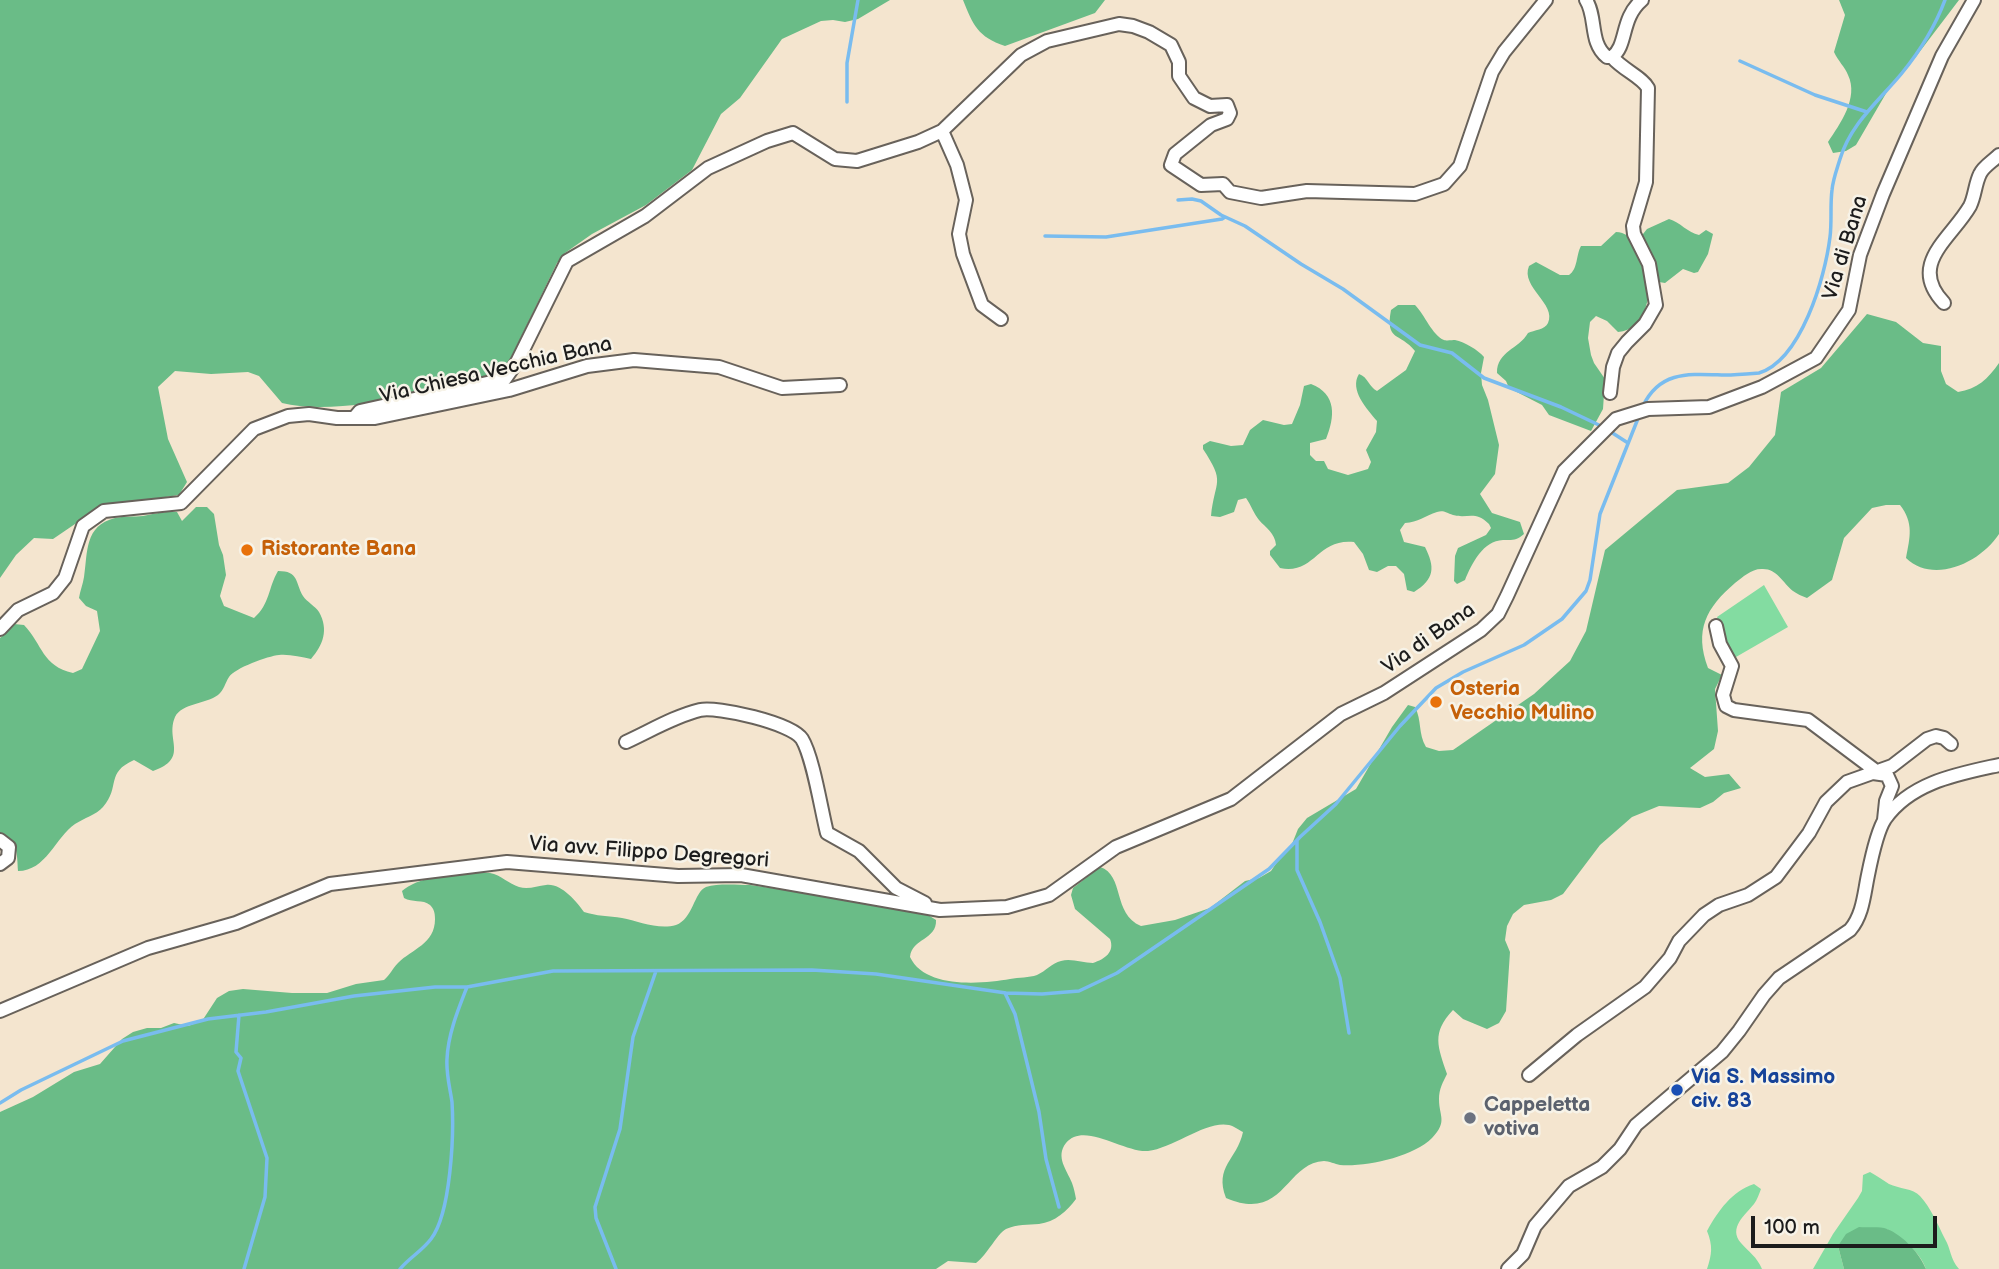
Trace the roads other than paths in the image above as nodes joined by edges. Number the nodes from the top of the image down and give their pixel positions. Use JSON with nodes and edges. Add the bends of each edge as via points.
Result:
{"nodes":[{"id":1,"x":1546,"y":0,"type":"edge"},
{"id":2,"x":1586,"y":0,"type":"edge"},
{"id":3,"x":1642,"y":0,"type":"edge"},
{"id":4,"x":1974,"y":0,"type":"edge"},
{"id":5,"x":1612,"y":57,"type":"junction"},
{"id":6,"x":942,"y":131,"type":"junction"},
{"id":7,"x":1999,"y":155,"type":"edge"},
{"id":8,"x":1944,"y":303,"type":"dead end"},
{"id":9,"x":1000,"y":319,"type":"dead end"},
{"id":10,"x":840,"y":385,"type":"dead end"},
{"id":11,"x":1610,"y":393,"type":"dead end"},
{"id":12,"x":354,"y":418,"type":"junction"},
{"id":13,"x":1716,"y":626,"type":"dead end"},
{"id":14,"x":0,"y":629,"type":"edge"},
{"id":15,"x":1384,"y":693,"type":"joint"},
{"id":16,"x":626,"y":742,"type":"dead end"},
{"id":17,"x":1951,"y":744,"type":"dead end"},
{"id":18,"x":1999,"y":765,"type":"edge"},
{"id":19,"x":1874,"y":772,"type":"junction"},
{"id":20,"x":1884,"y":821,"type":"junction"},
{"id":21,"x":0,"y":840,"type":"edge"},
{"id":22,"x":0,"y":864,"type":"edge"},
{"id":23,"x":940,"y":910,"type":"junction"},
{"id":24,"x":0,"y":1011,"type":"edge"},
{"id":25,"x":1529,"y":1074,"type":"dead end"},
{"id":26,"x":1508,"y":1269,"type":"edge"}],
"edges":[{"from":1,"to":6,"type":"street","via":[[1492,72],[1460,166],[1444,184],[1415,194],[1307,191],[1261,198],[1230,192],[1223,184],[1201,185],[1186,177],[1171,165],[1175,154],[1211,125],[1227,119],[1227,105],[1210,106],[1195,98],[1179,76],[1171,45],[1149,32],[1119,24],[1032,47]]},
{"from":2,"to":5,"type":"street","via":[[1600,50]]},
{"from":3,"to":5,"type":"street","via":[[1630,14],[1620,50]]},
{"from":4,"to":15,"type":"street","name":"Via di Bana","via":[[1942,56],[1882,194],[1860,255],[1849,310],[1816,358],[1762,387],[1709,407],[1648,409],[1616,419],[1564,471],[1497,614],[1481,630]]},
{"from":5,"to":11,"type":"street","via":[[1648,88],[1646,183],[1633,226],[1649,264],[1656,306],[1618,354]]},
{"from":6,"to":9,"type":"street","via":[[966,200],[958,234],[963,254],[982,305]]},
{"from":6,"to":12,"type":"street","via":[[857,161],[835,159],[793,133],[708,168],[645,216],[567,261],[505,379],[360,411]]},
{"from":7,"to":8,"type":"street","via":[[1980,172],[1972,203],[1940,242],[1929,265],[1934,290]]},
{"from":10,"to":12,"type":"street","name":"Via Chiesa Vecchia Bana","via":[[782,388],[719,367],[634,360],[587,366],[509,390],[375,418]]},
{"from":12,"to":14,"type":"street","name":"Via Chiesa Vecchia Bana","via":[[288,416],[254,429],[181,503],[104,511],[83,526],[65,579],[53,593],[18,610]]},
{"from":13,"to":19,"type":"street","via":[[1732,666],[1723,695],[1726,706],[1808,720]]},
{"from":15,"to":23,"type":"street","name":"Via avv. Filippo Degregori","via":[[1341,714],[1231,799],[1116,846],[1049,895],[1007,907]]},
{"from":16,"to":23,"type":"street","via":[[704,709],[764,719],[793,730],[807,755],[827,833],[859,851],[896,888]]},
{"from":17,"to":19,"type":"street","via":[[1937,736],[1927,739],[1892,766]]},
{"from":18,"to":20,"type":"street","via":[[1933,782],[1903,799]]},
{"from":19,"to":20,"type":"street","via":[[1891,779]]},
{"from":19,"to":25,"type":"street","via":[[1847,782],[1826,802],[1776,877],[1704,915],[1645,987]]},
{"from":20,"to":26,"type":"street","via":[[1858,920],[1850,930],[1779,978],[1722,1052],[1636,1125],[1602,1167],[1569,1186],[1535,1226],[1523,1254]]},
{"from":21,"to":22,"type":"street","via":[[9,847],[8,858]]},
{"from":23,"to":24,"type":"street","name":"Via avv. Filippo Degregori","via":[[741,875],[678,876],[507,862],[330,884],[236,923],[148,948]]}]}
